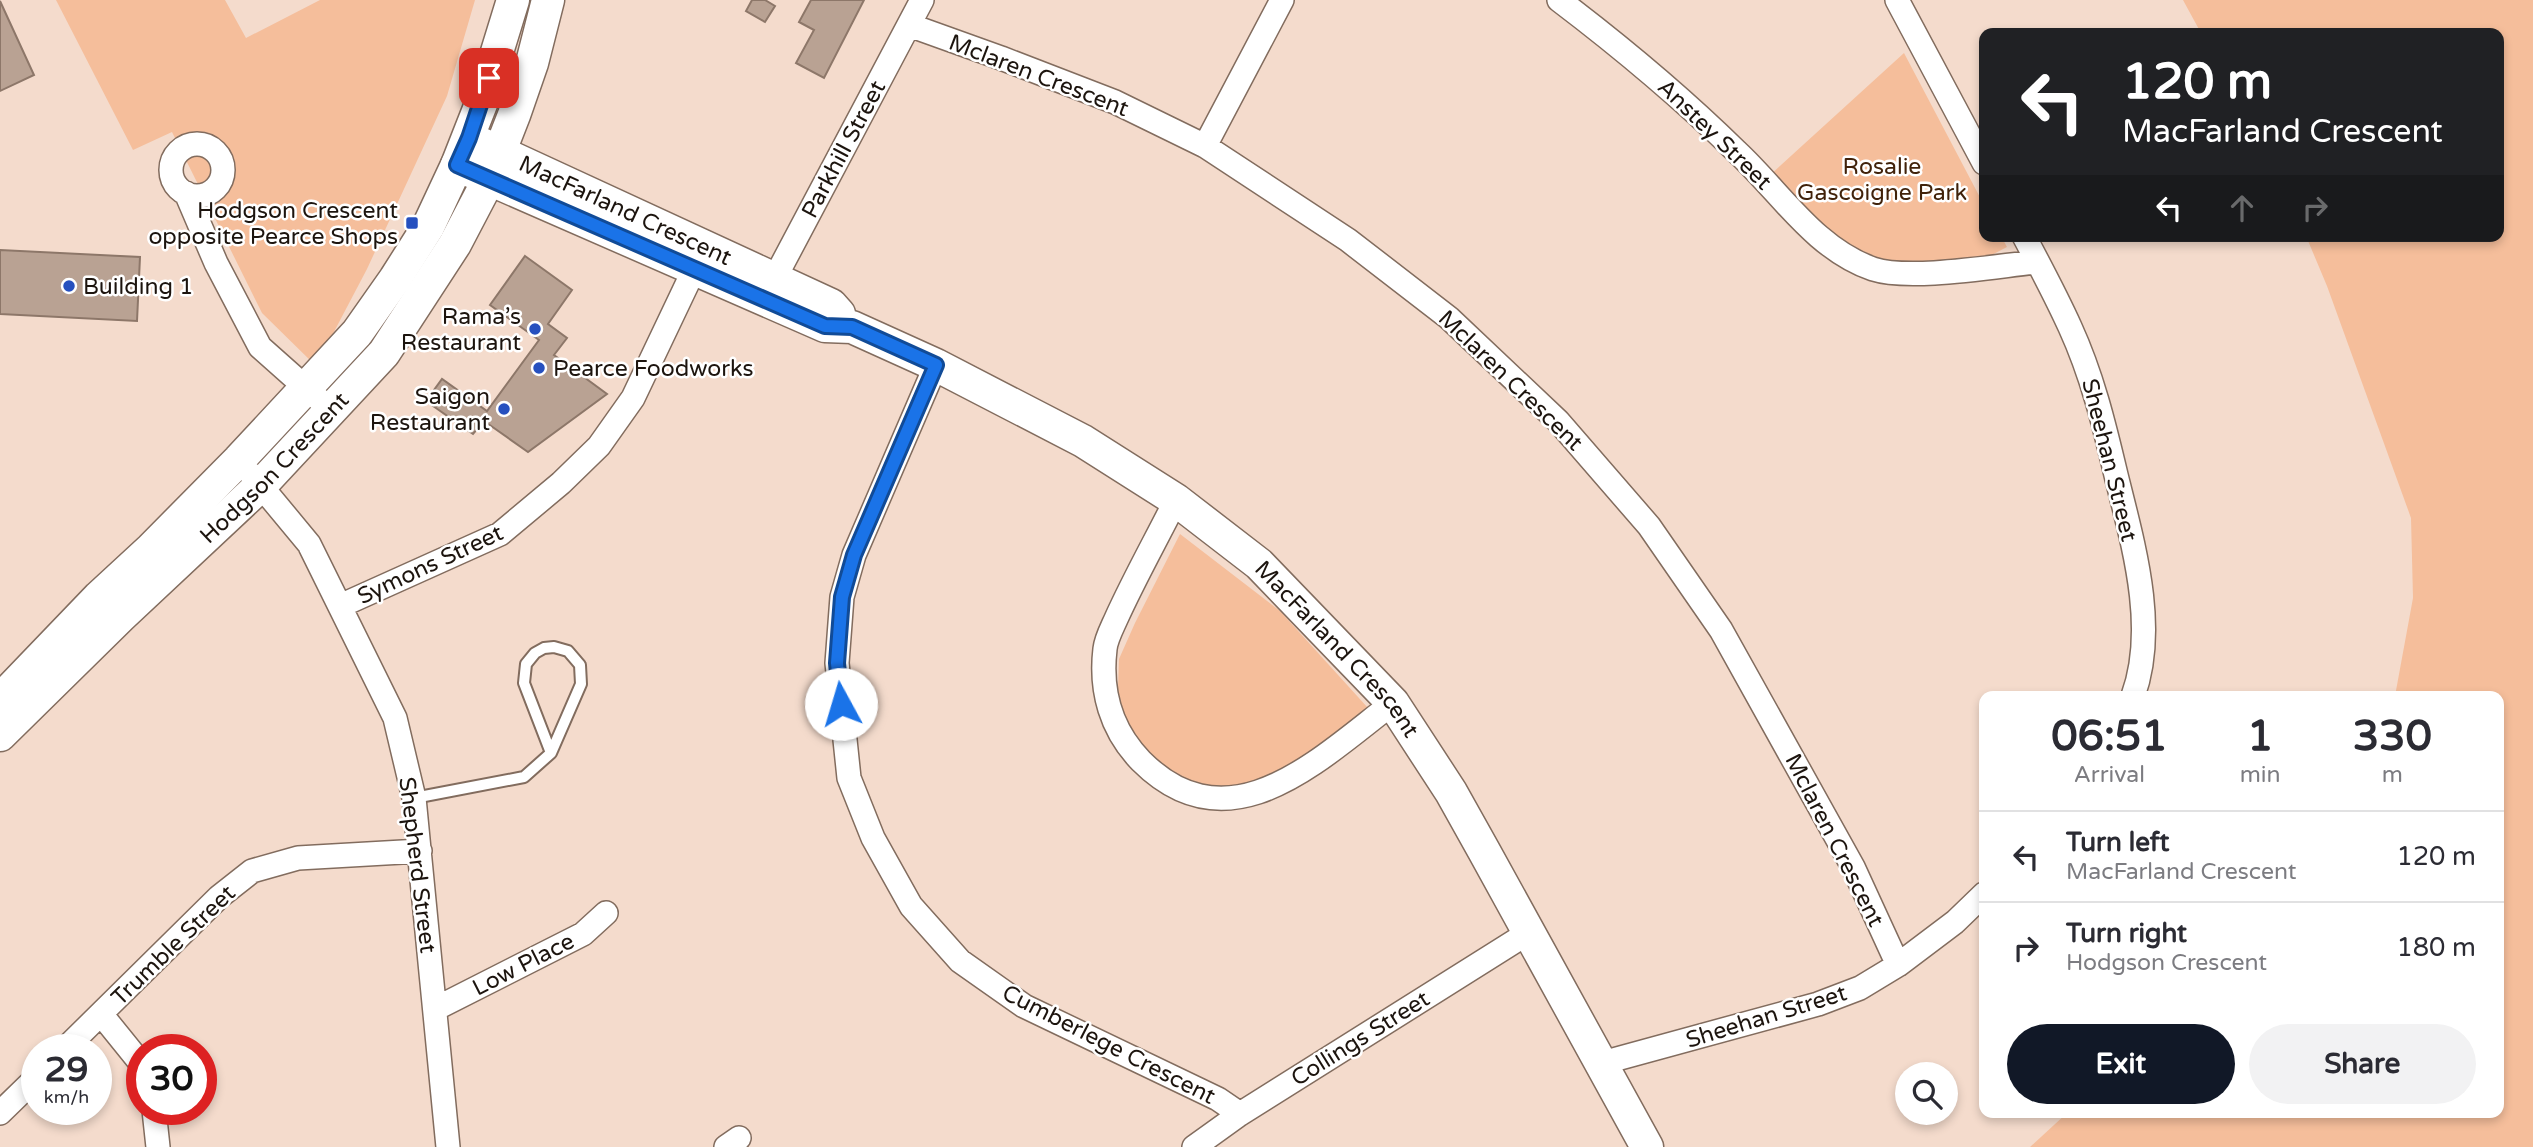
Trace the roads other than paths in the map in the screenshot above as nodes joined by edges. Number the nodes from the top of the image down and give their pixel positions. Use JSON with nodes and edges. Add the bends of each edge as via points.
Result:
{"nodes":[{"id":1,"x":513,"y":0,"type":"edge"},
{"id":2,"x":548,"y":0,"type":"edge"},
{"id":3,"x":922,"y":0,"type":"edge"},
{"id":4,"x":1282,"y":0,"type":"edge"},
{"id":5,"x":1559,"y":0,"type":"edge"},
{"id":6,"x":1897,"y":0,"type":"edge"},
{"id":7,"x":909,"y":25,"type":"junction"},
{"id":8,"x":1205,"y":146,"type":"junction"},
{"id":9,"x":463,"y":151,"type":"junction"},
{"id":10,"x":1979,"y":154,"type":"edge"},
{"id":11,"x":495,"y":165,"type":"junction"},
{"id":12,"x":186,"y":193,"type":"dead end"},
{"id":13,"x":2027,"y":242,"type":"edge"},
{"id":14,"x":700,"y":258,"type":"junction"},
{"id":15,"x":2037,"y":262,"type":"junction"},
{"id":16,"x":770,"y":289,"type":"junction"},
{"id":17,"x":936,"y":365,"type":"junction"},
{"id":18,"x":306,"y":388,"type":"junction"},
{"id":19,"x":332,"y":411,"type":"junction"},
{"id":20,"x":239,"y":460,"type":"junction"},
{"id":21,"x":261,"y":485,"type":"junction"},
{"id":22,"x":1176,"y":500,"type":"junction"},
{"id":23,"x":340,"y":606,"type":"junction"},
{"id":24,"x":2135,"y":691,"type":"edge"},
{"id":25,"x":0,"y":700,"type":"edge"},
{"id":26,"x":1394,"y":703,"type":"junction"},
{"id":27,"x":0,"y":735,"type":"edge"},
{"id":28,"x":551,"y":753,"type":"junction"},
{"id":29,"x":414,"y":798,"type":"junction"},
{"id":30,"x":420,"y":851,"type":"junction"},
{"id":31,"x":1979,"y":899,"type":"edge"},
{"id":32,"x":606,"y":913,"type":"dead end"},
{"id":33,"x":1528,"y":933,"type":"junction"},
{"id":34,"x":1898,"y":965,"type":"junction"},
{"id":35,"x":435,"y":1009,"type":"junction"},
{"id":36,"x":101,"y":1014,"type":"junction"},
{"id":37,"x":80,"y":1034,"type":"edge"},
{"id":38,"x":126,"y":1045,"type":"edge"},
{"id":39,"x":1602,"y":1063,"type":"junction"},
{"id":40,"x":21,"y":1093,"type":"edge"},
{"id":41,"x":0,"y":1113,"type":"edge"},
{"id":42,"x":1240,"y":1114,"type":"junction"},
{"id":43,"x":156,"y":1125,"type":"edge"},
{"id":44,"x":158,"y":1147,"type":"edge"},
{"id":45,"x":448,"y":1147,"type":"edge"},
{"id":46,"x":1194,"y":1147,"type":"edge"},
{"id":47,"x":1647,"y":1147,"type":"edge"}],
"edges":[{"from":1,"to":9,"type":"street","name":"Hodgson Crescent"},
{"from":2,"to":11,"type":"street","name":"Hodgson Crescent","via":[[532,63]]},
{"from":3,"to":7,"type":"street","name":"Parkhill Street"},
{"from":4,"to":8,"type":"street"},
{"from":5,"to":15,"type":"street","name":"Anstey Street","via":[[1663,83],[1841,254],[1875,270],[1911,274]]},
{"from":6,"to":10,"type":"street"},
{"from":7,"to":8,"type":"street","name":"Mclaren Crescent","via":[[1115,102]]},
{"from":7,"to":16,"type":"street","name":"Parkhill Street"},
{"from":8,"to":34,"type":"street","name":"Mclaren Crescent","via":[[1348,240],[1449,318],[1558,421],[1648,526],[1721,630],[1788,747],[1853,867]]},
{"from":9,"to":11,"type":"street","name":"MacFarland Crescent"},
{"from":9,"to":18,"type":"street","name":"Hodgson Crescent","via":[[428,227],[395,279],[357,333]]},
{"from":11,"to":14,"type":"street","name":"MacFarland Crescent"},
{"from":11,"to":19,"type":"street","name":"Hodgson Crescent","via":[[455,244],[384,353]]},
{"from":12,"to":18,"type":"street","via":[[260,348]]},
{"from":13,"to":15,"type":"street","name":"Sheehan Street"},
{"from":14,"to":16,"type":"street","name":"MacFarland Crescent"},
{"from":14,"to":23,"type":"street","name":"Symons Street","via":[[633,398],[599,446],[500,534]]},
{"from":15,"to":24,"type":"street","name":"Sheehan Street","via":[[2097,395],[2121,494],[2144,634]]},
{"from":16,"to":17,"type":"street","name":"MacFarland Crescent","via":[[825,326],[852,327]]},
{"from":17,"to":22,"type":"street","name":"MacFarland Crescent","via":[[1083,441]]},
{"from":17,"to":42,"type":"street","name":"Cumberlege Crescent","via":[[854,555],[842,597],[837,663],[849,778],[873,838],[911,906],[960,961],[1024,1006],[1219,1099]]},
{"from":18,"to":19,"type":"street"},
{"from":18,"to":20,"type":"street","name":"Hodgson Crescent"},
{"from":19,"to":21,"type":"street","name":"Hodgson Crescent"},
{"from":20,"to":21,"type":"street","name":"Shepherd Street"},
{"from":20,"to":25,"type":"street","name":"Hodgson Crescent"},
{"from":21,"to":23,"type":"street","name":"Shepherd Street","via":[[309,544]]},
{"from":21,"to":27,"type":"street","name":"Hodgson Crescent"},
{"from":22,"to":26,"type":"street","name":"MacFarland Crescent","via":[[1259,564]]},
{"from":22,"to":26,"type":"street","via":[[1105,646],[1103,679],[1110,716],[1129,749],[1153,773],[1184,791],[1221,799],[1255,795],[1293,778]]},
{"from":23,"to":29,"type":"street","name":"Shepherd Street","via":[[395,718]]},
{"from":26,"to":33,"type":"street","name":"MacFarland Crescent","via":[[1451,792]]},
{"from":28,"to":28,"type":"lane","via":[[582,680],[575,657],[554,647],[535,653],[524,673]]},
{"from":28,"to":29,"type":"lane","via":[[524,777]]},
{"from":29,"to":30,"type":"street","name":"Shepherd Street"},
{"from":30,"to":35,"type":"street","name":"Shepherd Street"},
{"from":30,"to":36,"type":"street","name":"Trumble Street","via":[[298,858],[252,872],[219,897]]},
{"from":31,"to":34,"type":"street","name":"Sheehan Street"},
{"from":32,"to":35,"type":"street","name":"Low Place","via":[[583,934]]},
{"from":33,"to":39,"type":"street","name":"MacFarland Crescent"},
{"from":33,"to":42,"type":"street","name":"Collings Street"},
{"from":34,"to":39,"type":"street","name":"Sheehan Street","via":[[1860,988],[1818,1004]]},
{"from":35,"to":45,"type":"street","name":"Shepherd Street"},
{"from":36,"to":37,"type":"street","name":"Trumble Street"},
{"from":36,"to":38,"type":"street"},
{"from":39,"to":47,"type":"street","name":"MacFarland Crescent"},
{"from":40,"to":41,"type":"street"},
{"from":42,"to":46,"type":"street","name":"Collings Street"},
{"from":43,"to":44,"type":"street"}]}
